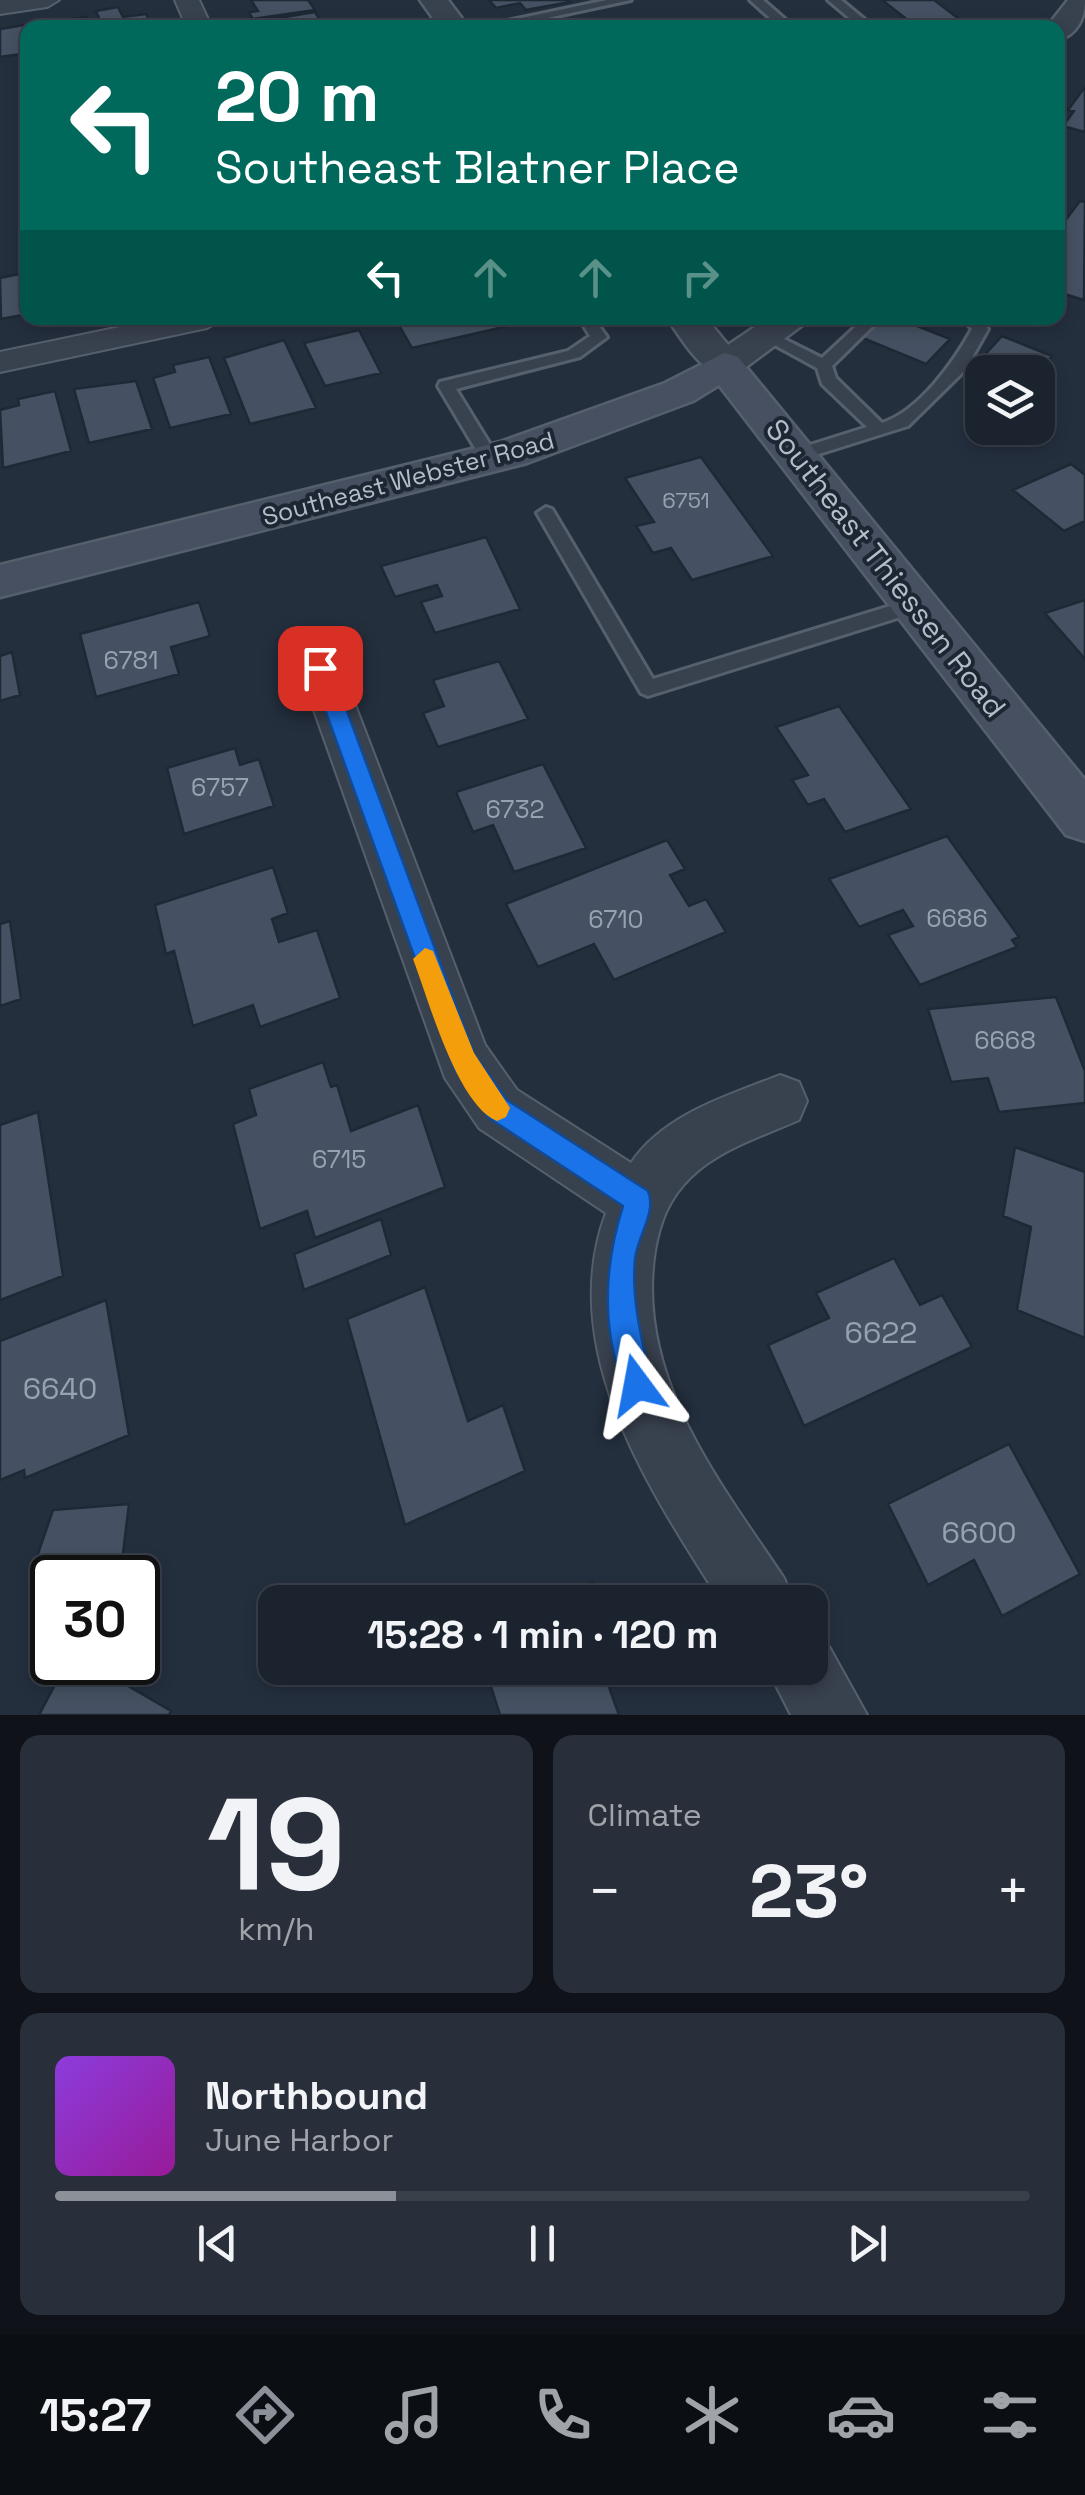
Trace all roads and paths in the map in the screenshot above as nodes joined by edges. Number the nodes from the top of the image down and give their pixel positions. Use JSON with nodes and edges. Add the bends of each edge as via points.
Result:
{"nodes":[{"id":1,"x":47,"y":0,"type":"edge"},
{"id":2,"x":625,"y":0,"type":"edge"},
{"id":3,"x":756,"y":0,"type":"edge"},
{"id":4,"x":834,"y":0,"type":"edge"},
{"id":5,"x":1084,"y":0,"type":"edge"},
{"id":6,"x":0,"y":7,"type":"edge"},
{"id":7,"x":521,"y":20,"type":"edge"},
{"id":8,"x":780,"y":20,"type":"edge"},
{"id":9,"x":859,"y":20,"type":"edge"},
{"id":10,"x":1065,"y":23,"type":"edge"},
{"id":11,"x":174,"y":325,"type":"edge"},
{"id":12,"x":591,"y":325,"type":"edge"},
{"id":13,"x":692,"y":325,"type":"edge"},
{"id":14,"x":866,"y":325,"type":"edge"},
{"id":15,"x":976,"y":325,"type":"edge"},
{"id":16,"x":780,"y":327,"type":"edge"},
{"id":17,"x":0,"y":362,"type":"edge"},
{"id":18,"x":724,"y":365,"type":"junction"},
{"id":19,"x":824,"y":365,"type":"junction"},
{"id":20,"x":879,"y":429,"type":"junction"},
{"id":21,"x":797,"y":454,"type":"junction"},
{"id":22,"x":490,"y":459,"type":"junction"},
{"id":23,"x":546,"y":513,"type":"dead end"},
{"id":24,"x":0,"y":580,"type":"edge"},
{"id":25,"x":916,"y":606,"type":"junction"},
{"id":26,"x":320,"y":668,"type":"dead end"},
{"id":27,"x":1085,"y":819,"type":"edge"},
{"id":28,"x":780,"y":1101,"type":"dead end"},
{"id":29,"x":638,"y":1200,"type":"junction"},
{"id":30,"x":749,"y":1585,"type":"edge"},
{"id":31,"x":813,"y":1685,"type":"edge"},
{"id":32,"x":832,"y":1715,"type":"edge"}],
"edges":[{"from":1,"to":6,"type":"street"},
{"from":2,"to":7,"type":"lane"},
{"from":3,"to":8,"type":"lane"},
{"from":4,"to":9,"type":"lane"},
{"from":5,"to":10,"type":"street"},
{"from":11,"to":17,"type":"street"},
{"from":12,"to":22,"type":"lane","via":[[600,336],[574,354],[446,386]]},
{"from":13,"to":18,"type":"street","name":"Southeast Thiessen Road"},
{"from":14,"to":19,"type":"lane"},
{"from":15,"to":20,"type":"lane","via":[[960,367],[902,422]]},
{"from":16,"to":18,"type":"street","name":"Southeast Webster Road"},
{"from":16,"to":19,"type":"lane"},
{"from":18,"to":21,"type":"main road","name":"Southeast Thiessen Road"},
{"from":18,"to":22,"type":"main road","name":"Southeast Webster Road","via":[[634,411]]},
{"from":19,"to":20,"type":"lane","via":[[828,380]]},
{"from":20,"to":21,"type":"lane"},
{"from":21,"to":25,"type":"main road","name":"Southeast Thiessen Road"},
{"from":22,"to":24,"type":"main road","name":"Southeast Webster Road"},
{"from":23,"to":25,"type":"lane","via":[[648,688]]},
{"from":25,"to":27,"type":"main road","name":"Southeast Thiessen Road"},
{"from":26,"to":29,"type":"street","via":[[464,1060],[498,1109]]},
{"from":28,"to":29,"type":"street","via":[[676,1153]]},
{"from":29,"to":30,"type":"street","via":[[621,1258],[622,1318],[637,1385],[677,1471]]},
{"from":31,"to":32,"type":"street"}]}
